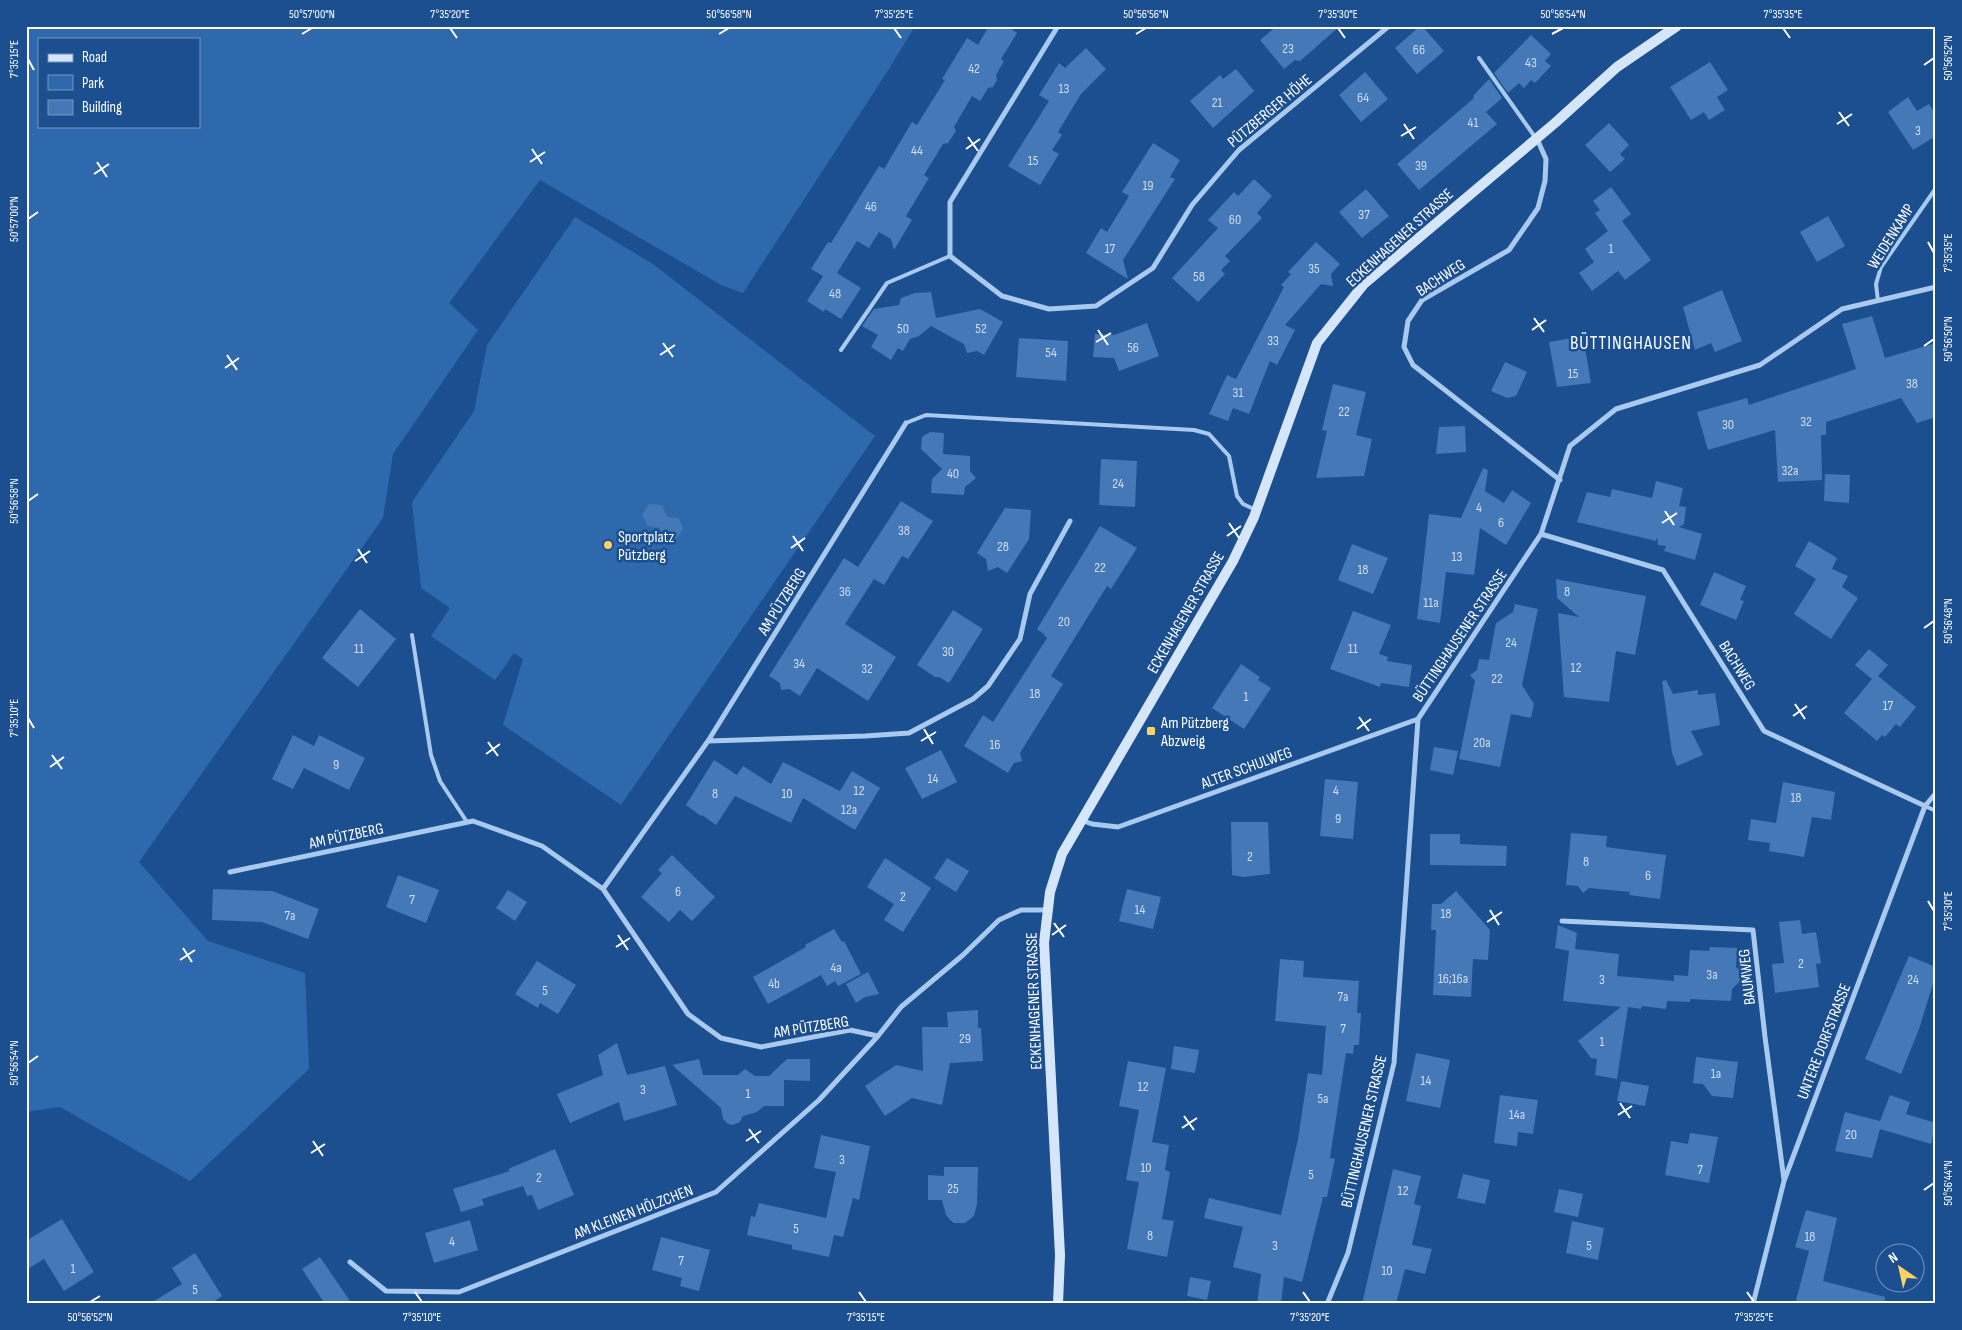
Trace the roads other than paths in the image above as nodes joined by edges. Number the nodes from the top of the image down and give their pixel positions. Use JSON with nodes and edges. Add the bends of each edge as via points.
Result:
{"nodes":[{"id":1,"x":1058,"y":26,"type":"edge"},
{"id":2,"x":1389,"y":26,"type":"edge"},
{"id":3,"x":1678,"y":26,"type":"edge"},
{"id":4,"x":1479,"y":58,"type":"dead end"},
{"id":5,"x":1537,"y":138,"type":"junction"},
{"id":6,"x":1936,"y":188,"type":"edge"},
{"id":7,"x":950,"y":256,"type":"junction"},
{"id":8,"x":1936,"y":287,"type":"edge"},
{"id":9,"x":1878,"y":301,"type":"junction"},
{"id":10,"x":841,"y":350,"type":"dead end"},
{"id":11,"x":906,"y":423,"type":"joint"},
{"id":12,"x":1560,"y":480,"type":"junction"},
{"id":13,"x":1256,"y":510,"type":"junction"},
{"id":14,"x":1070,"y":521,"type":"dead end"},
{"id":15,"x":1542,"y":534,"type":"junction"},
{"id":16,"x":412,"y":635,"type":"dead end"},
{"id":17,"x":1418,"y":719,"type":"junction"},
{"id":18,"x":708,"y":741,"type":"junction"},
{"id":19,"x":1936,"y":794,"type":"edge"},
{"id":20,"x":1925,"y":806,"type":"junction"},
{"id":21,"x":1936,"y":811,"type":"edge"},
{"id":22,"x":1080,"y":820,"type":"junction"},
{"id":23,"x":467,"y":822,"type":"junction"},
{"id":24,"x":230,"y":872,"type":"dead end"},
{"id":25,"x":603,"y":889,"type":"junction"},
{"id":26,"x":1047,"y":910,"type":"junction"},
{"id":27,"x":1562,"y":921,"type":"dead end"},
{"id":28,"x":878,"y":1036,"type":"junction"},
{"id":29,"x":1784,"y":1181,"type":"junction"},
{"id":30,"x":350,"y":1262,"type":"dead end"},
{"id":31,"x":1058,"y":1304,"type":"edge"},
{"id":32,"x":1327,"y":1304,"type":"edge"},
{"id":33,"x":1753,"y":1304,"type":"edge"}],
"edges":[{"from":1,"to":7,"type":"street","via":[[950,202]]},
{"from":2,"to":7,"type":"street","name":"PÜTZBERGER HÖHE","via":[[1239,150],[1192,205],[1153,268],[1096,306],[1049,309],[1002,296]]},
{"from":3,"to":5,"type":"main road","name":"ECKENHAGENER STRASSE","via":[[1617,67]]},
{"from":4,"to":5,"type":"lane"},
{"from":5,"to":12,"type":"street","name":"BACHWEG","via":[[1546,159],[1545,181],[1538,208],[1509,250],[1422,300],[1408,321],[1404,347],[1413,365]]},
{"from":5,"to":13,"type":"main road","name":"ECKENHAGENER STRASSE","via":[[1364,284],[1317,342]]},
{"from":6,"to":9,"type":"lane","name":"WEIDENKAMP","via":[[1881,267],[1876,284]]},
{"from":7,"to":10,"type":"lane","via":[[888,283]]},
{"from":8,"to":9,"type":"street","name":"BÜTTINGHAUSENER STRASSE"},
{"from":9,"to":12,"type":"street","name":"BÜTTINGHAUSENER STRASSE","via":[[1842,309],[1760,365],[1616,409],[1570,446]]},
{"from":11,"to":13,"type":"lane","via":[[926,415],[1185,429],[1209,434],[1230,456],[1237,496],[1243,504]]},
{"from":11,"to":18,"type":"street","name":"AM PÜTZBERG"},
{"from":12,"to":15,"type":"street","name":"BÜTTINGHAUSENER STRASSE"},
{"from":13,"to":22,"type":"main road","name":"ECKENHAGENER STRASSE","via":[[1233,561]]},
{"from":14,"to":18,"type":"street","via":[[1030,594],[1020,639],[988,686],[973,699],[909,733]]},
{"from":15,"to":17,"type":"street","name":"BÜTTINGHAUSENER STRASSE"},
{"from":15,"to":20,"type":"street","name":"BACHWEG","via":[[1664,570],[1764,731]]},
{"from":16,"to":23,"type":"lane","via":[[430,756],[440,781]]},
{"from":17,"to":22,"type":"street","name":"ALTER SCHULWEG","via":[[1118,826]]},
{"from":17,"to":32,"type":"street","name":"BÜTTINGHAUSENER STRASSE","via":[[1394,1063],[1348,1253]]},
{"from":18,"to":25,"type":"street","name":"AM PÜTZBERG"},
{"from":19,"to":20,"type":"street","name":"UNTERE DORFSTRASSE"},
{"from":20,"to":21,"type":"lane"},
{"from":20,"to":29,"type":"street","name":"UNTERE DORFSTRASSE"},
{"from":22,"to":26,"type":"main road","name":"ECKENHAGENER STRASSE","via":[[1057,865]]},
{"from":23,"to":24,"type":"street","name":"AM PÜTZBERG"},
{"from":23,"to":25,"type":"street","name":"AM PÜTZBERG","via":[[473,821],[542,846]]},
{"from":25,"to":28,"type":"street","name":"AM PÜTZBERG","via":[[688,1014],[721,1038],[761,1047],[850,1030]]},
{"from":26,"to":28,"type":"street","via":[[1021,910],[999,920],[901,1007]]},
{"from":26,"to":31,"type":"main road","name":"ECKENHAGENER STRASSE","via":[[1044,943],[1060,1255]]},
{"from":27,"to":29,"type":"street","name":"BAUMWEG","via":[[1753,930]]},
{"from":28,"to":30,"type":"street","name":"AM KLEINEN HÖLZCHEN","via":[[819,1100],[716,1192],[458,1292],[386,1291]]},
{"from":29,"to":33,"type":"street","name":"UNTERE DORFSTRASSE"}]}
